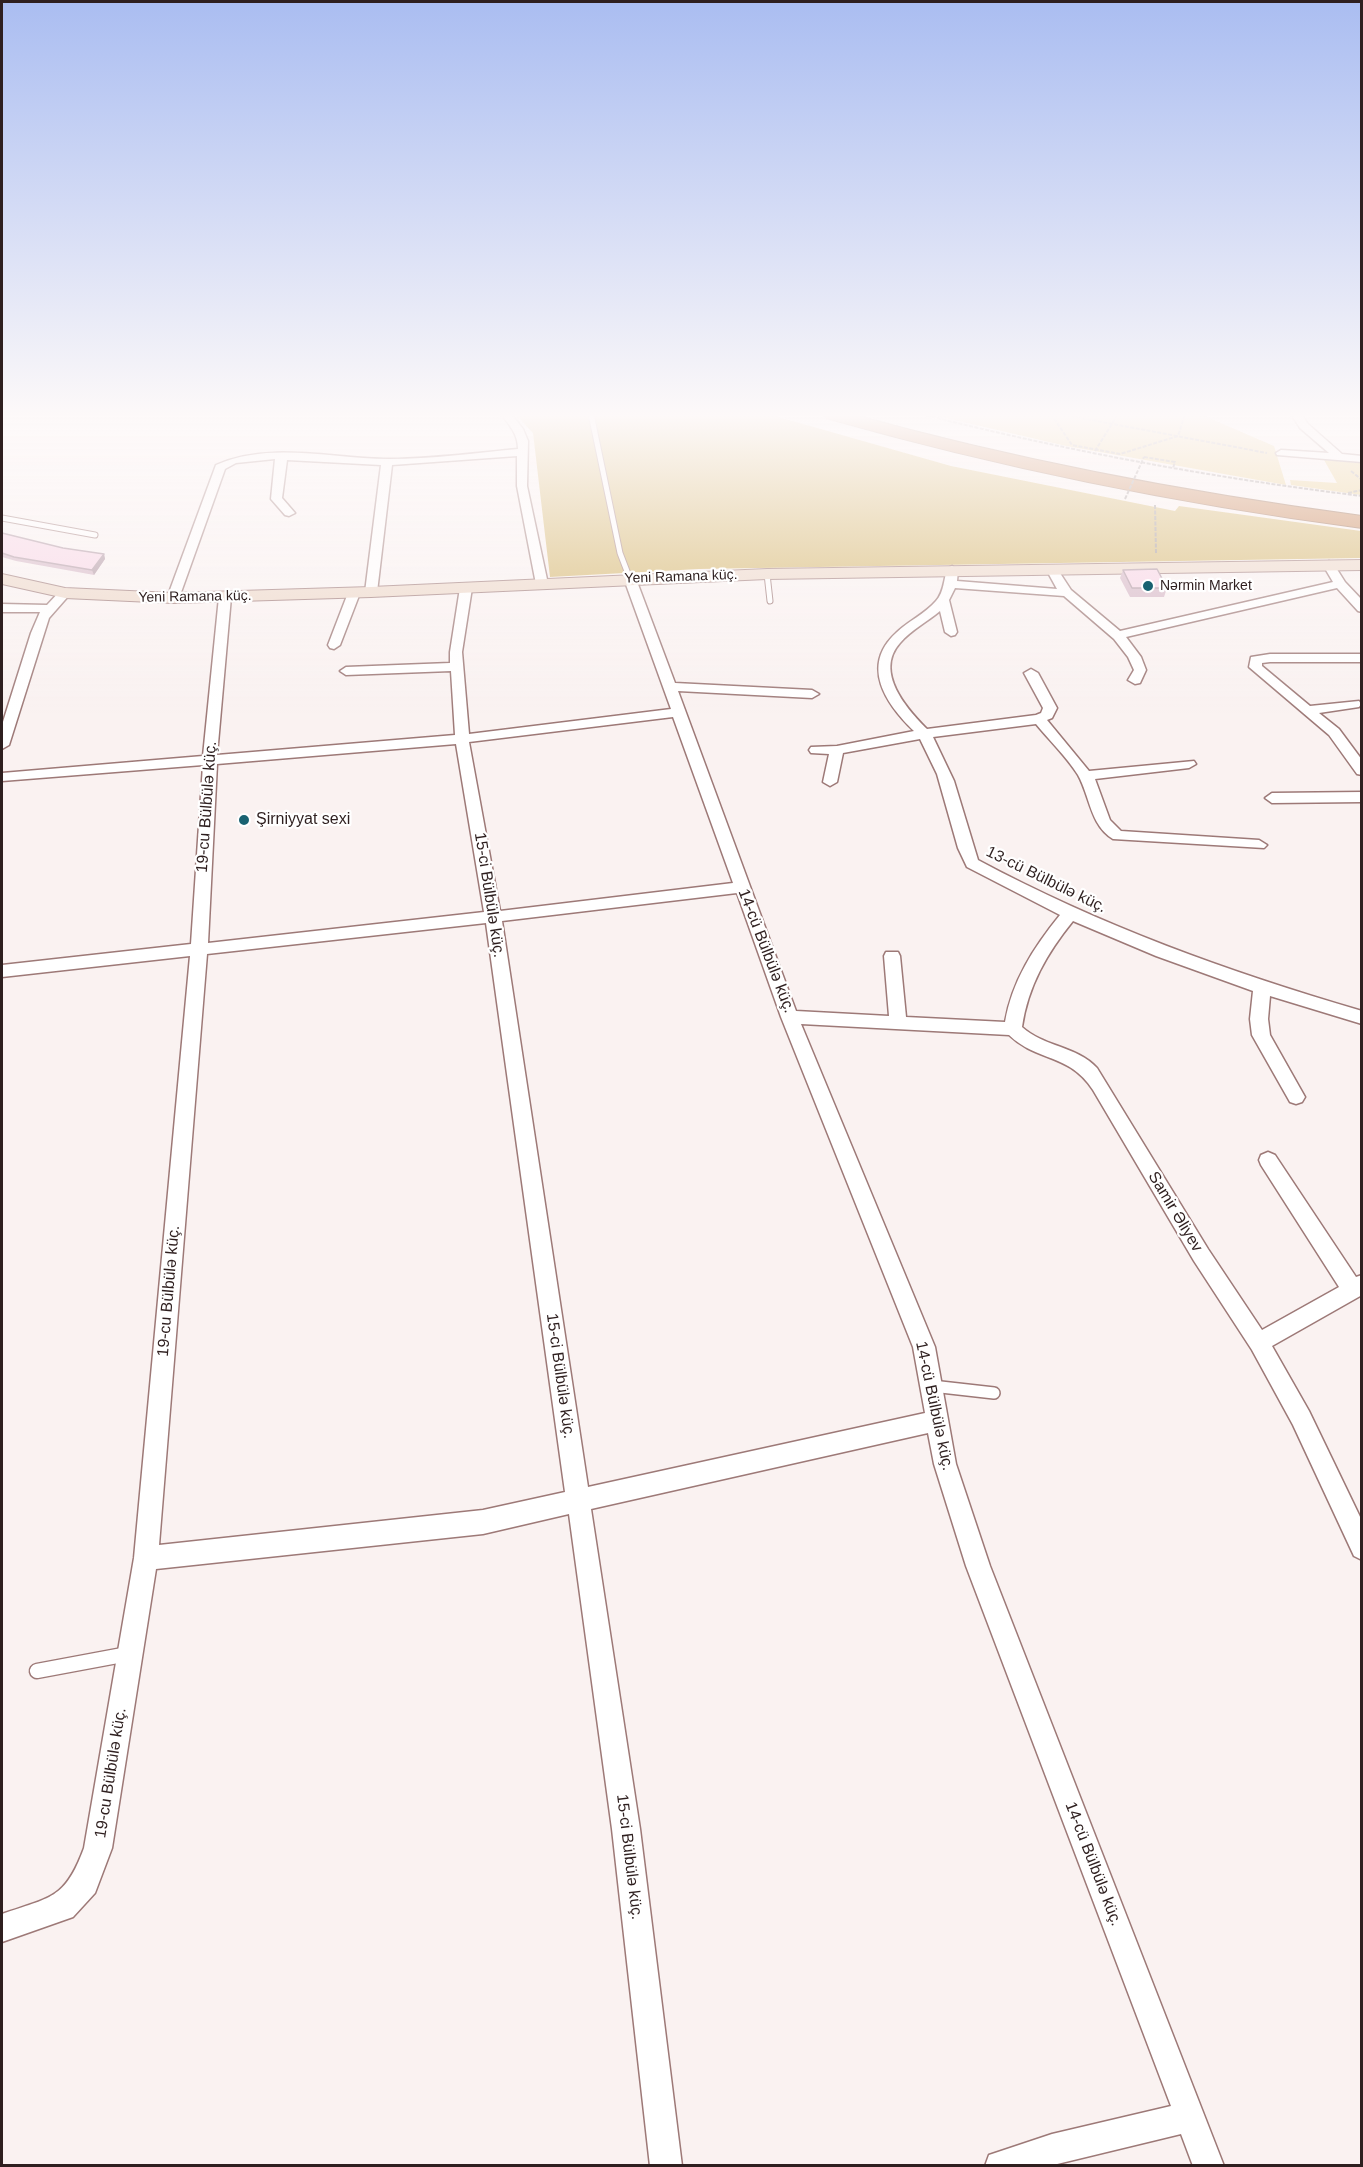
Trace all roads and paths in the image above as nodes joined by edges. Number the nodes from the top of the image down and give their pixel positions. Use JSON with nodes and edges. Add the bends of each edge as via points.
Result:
{"nodes":[{"id":1,"x":203,"y":515,"type":"edge"},
{"id":2,"x":377,"y":515,"type":"edge"},
{"id":3,"x":528,"y":515,"type":"edge"},
{"id":4,"x":612,"y":515,"type":"edge"},
{"id":5,"x":1156,"y":515,"type":"edge"},
{"id":6,"x":1316,"y":515,"type":"edge"},
{"id":7,"x":2,"y":518,"type":"edge"},
{"id":8,"x":1362,"y":522,"type":"edge"},
{"id":9,"x":95,"y":535,"type":"dead end"},
{"id":10,"x":1362,"y":565,"type":"edge"},
{"id":11,"x":1329,"y":566,"type":"junction"},
{"id":12,"x":1156,"y":568,"type":"junction"},
{"id":13,"x":1052,"y":569,"type":"junction"},
{"id":14,"x":767,"y":574,"type":"junction"},
{"id":15,"x":952,"y":577,"type":"junction"},
{"id":16,"x":2,"y":579,"type":"edge"},
{"id":17,"x":630,"y":579,"type":"junction"},
{"id":18,"x":542,"y":584,"type":"junction"},
{"id":19,"x":1340,"y":584,"type":"junction"},
{"id":20,"x":466,"y":588,"type":"junction"},
{"id":21,"x":363,"y":592,"type":"junction"},
{"id":22,"x":65,"y":593,"type":"junction"},
{"id":23,"x":1067,"y":593,"type":"junction"},
{"id":24,"x":225,"y":597,"type":"junction"},
{"id":25,"x":173,"y":598,"type":"junction"},
{"id":26,"x":770,"y":601,"type":"dead end"},
{"id":27,"x":944,"y":602,"type":"junction"},
{"id":28,"x":2,"y":608,"type":"edge"},
{"id":29,"x":1362,"y":608,"type":"edge"},
{"id":30,"x":50,"y":609,"type":"junction"},
{"id":31,"x":951,"y":632,"type":"dead end"},
{"id":32,"x":1119,"y":636,"type":"junction"},
{"id":33,"x":334,"y":645,"type":"dead end"},
{"id":34,"x":1362,"y":658,"type":"edge"},
{"id":35,"x":457,"y":667,"type":"junction"},
{"id":36,"x":346,"y":671,"type":"dead end"},
{"id":37,"x":1031,"y":673,"type":"dead end"},
{"id":38,"x":1135,"y":680,"type":"dead end"},
{"id":39,"x":671,"y":687,"type":"junction"},
{"id":40,"x":812,"y":694,"type":"dead end"},
{"id":41,"x":1354,"y":704,"type":"dead end"},
{"id":42,"x":1307,"y":710,"type":"junction"},
{"id":43,"x":678,"y":712,"type":"junction"},
{"id":44,"x":1039,"y":718,"type":"junction"},
{"id":45,"x":922,"y":734,"type":"junction"},
{"id":46,"x":462,"y":739,"type":"junction"},
{"id":47,"x":2,"y":746,"type":"edge"},
{"id":48,"x":816,"y":750,"type":"dead end"},
{"id":49,"x":837,"y":750,"type":"junction"},
{"id":50,"x":210,"y":760,"type":"junction"},
{"id":51,"x":1189,"y":764,"type":"dead end"},
{"id":52,"x":1362,"y":771,"type":"edge"},
{"id":53,"x":1085,"y":776,"type":"junction"},
{"id":54,"x":2,"y":777,"type":"edge"},
{"id":55,"x":830,"y":782,"type":"dead end"},
{"id":56,"x":1362,"y":796,"type":"edge"},
{"id":57,"x":1272,"y":798,"type":"dead end"},
{"id":58,"x":1259,"y":845,"type":"dead end"},
{"id":59,"x":742,"y":887,"type":"junction"},
{"id":60,"x":1070,"y":914,"type":"junction"},
{"id":61,"x":493,"y":917,"type":"junction"},
{"id":62,"x":199,"y":950,"type":"junction"},
{"id":63,"x":892,"y":956,"type":"dead end"},
{"id":64,"x":2,"y":971,"type":"edge"},
{"id":65,"x":1262,"y":986,"type":"junction"},
{"id":66,"x":790,"y":1017,"type":"junction"},
{"id":67,"x":1362,"y":1018,"type":"edge"},
{"id":68,"x":898,"y":1022,"type":"junction"},
{"id":69,"x":1013,"y":1029,"type":"junction"},
{"id":70,"x":1296,"y":1097,"type":"dead end"},
{"id":71,"x":1268,"y":1160,"type":"dead end"},
{"id":72,"x":1357,"y":1286,"type":"edge"},
{"id":73,"x":1259,"y":1342,"type":"junction"},
{"id":74,"x":932,"y":1386,"type":"junction"},
{"id":75,"x":994,"y":1393,"type":"dead end"},
{"id":76,"x":936,"y":1421,"type":"junction"},
{"id":77,"x":578,"y":1501,"type":"junction"},
{"id":78,"x":1362,"y":1548,"type":"edge"},
{"id":79,"x":146,"y":1558,"type":"junction"},
{"id":80,"x":130,"y":1653,"type":"junction"},
{"id":81,"x":37,"y":1671,"type":"dead end"},
{"id":82,"x":2,"y":1928,"type":"edge"},
{"id":83,"x":1191,"y":2116,"type":"junction"},
{"id":84,"x":666,"y":2166,"type":"edge"},
{"id":85,"x":1000,"y":2166,"type":"edge"},
{"id":86,"x":1209,"y":2166,"type":"edge"}],
"edges":[{"from":1,"to":25,"type":"street"},
{"from":2,"to":21,"type":"street"},
{"from":3,"to":18,"type":"street"},
{"from":4,"to":17,"type":"lane"},
{"from":5,"to":12,"type":"path"},
{"from":6,"to":8,"type":"highway"},
{"from":7,"to":9,"type":"lane"},
{"from":10,"to":11,"type":"street","name":"Yeni Ramana küç."},
{"from":11,"to":12,"type":"street","name":"Yeni Ramana küç."},
{"from":11,"to":19,"type":"street"},
{"from":12,"to":13,"type":"street","name":"Yeni Ramana küç."},
{"from":13,"to":15,"type":"street","name":"Yeni Ramana küç."},
{"from":13,"to":23,"type":"street"},
{"from":14,"to":15,"type":"street","name":"Yeni Ramana küç."},
{"from":14,"to":17,"type":"street","name":"Yeni Ramana küç."},
{"from":14,"to":26,"type":"lane"},
{"from":15,"to":23,"type":"street"},
{"from":15,"to":27,"type":"street","name":"13-cü Bülbülə küç."},
{"from":16,"to":22,"type":"street","name":"Yeni Ramana küç."},
{"from":17,"to":18,"type":"street","name":"Yeni Ramana küç."},
{"from":17,"to":39,"type":"street","name":"14-cü Bülbülə küç."},
{"from":18,"to":20,"type":"street","name":"Yeni Ramana küç."},
{"from":19,"to":29,"type":"street"},
{"from":19,"to":32,"type":"street"},
{"from":20,"to":21,"type":"street","name":"Yeni Ramana küç."},
{"from":20,"to":35,"type":"street","name":"15-ci Bülbülə küç."},
{"from":21,"to":24,"type":"street","name":"Yeni Ramana küç."},
{"from":21,"to":33,"type":"street"},
{"from":22,"to":25,"type":"street","name":"Yeni Ramana küç."},
{"from":22,"to":30,"type":"street"},
{"from":23,"to":32,"type":"street"},
{"from":24,"to":25,"type":"street","name":"Yeni Ramana küç."},
{"from":24,"to":50,"type":"street","name":"19-cu Bülbülə küç."},
{"from":27,"to":31,"type":"street"},
{"from":27,"to":45,"type":"street","name":"13-cü Bülbülə küç.","via":[[892,645],[884,664],[896,705]]},
{"from":28,"to":30,"type":"street"},
{"from":30,"to":47,"type":"street","via":[[37,633]]},
{"from":32,"to":38,"type":"street","via":[[1137,661],[1140,670]]},
{"from":34,"to":42,"type":"street","via":[[1256,660],[1259,672]]},
{"from":35,"to":36,"type":"street"},
{"from":35,"to":46,"type":"street","name":"15-ci Bülbülə küç."},
{"from":37,"to":44,"type":"street","via":[[1050,708],[1047,715]]},
{"from":39,"to":40,"type":"street"},
{"from":39,"to":43,"type":"street","name":"14-cü Bülbülə küç."},
{"from":41,"to":42,"type":"street"},
{"from":42,"to":52,"type":"street","via":[[1342,742]]},
{"from":43,"to":46,"type":"street"},
{"from":43,"to":59,"type":"street","name":"14-cü Bülbülə küç."},
{"from":44,"to":45,"type":"street"},
{"from":44,"to":53,"type":"street"},
{"from":45,"to":49,"type":"street"},
{"from":45,"to":60,"type":"street","name":"13-cü Bülbülə küç.","via":[[932,746],[954,801],[965,852],[972,863]]},
{"from":46,"to":50,"type":"street"},
{"from":46,"to":61,"type":"street","name":"15-ci Bülbülə küç."},
{"from":48,"to":49,"type":"street"},
{"from":49,"to":55,"type":"street"},
{"from":50,"to":54,"type":"street"},
{"from":50,"to":62,"type":"street","name":"19-cu Bülbülə küç."},
{"from":51,"to":53,"type":"street"},
{"from":53,"to":58,"type":"street","via":[[1104,826],[1118,836]]},
{"from":56,"to":57,"type":"street"},
{"from":59,"to":61,"type":"street"},
{"from":59,"to":66,"type":"street","name":"14-cü Bülbülə küç."},
{"from":60,"to":65,"type":"street","name":"13-cü Bülbülə küç."},
{"from":60,"to":69,"type":"street","via":[[1031,967],[1015,1010]]},
{"from":61,"to":62,"type":"street"},
{"from":61,"to":77,"type":"street","name":"15-ci Bülbülə küç."},
{"from":62,"to":64,"type":"street"},
{"from":62,"to":79,"type":"street","name":"19-cu Bülbülə küç."},
{"from":63,"to":68,"type":"street"},
{"from":65,"to":67,"type":"street","name":"13-cü Bülbülə küç."},
{"from":65,"to":70,"type":"street","via":[[1262,1035]]},
{"from":66,"to":68,"type":"street"},
{"from":66,"to":74,"type":"street","name":"14-cü Bülbülə küç.","via":[[924,1347]]},
{"from":68,"to":69,"type":"street"},
{"from":69,"to":73,"type":"street","name":"Samir Əliyev","via":[[1036,1047],[1080,1063],[1089,1071]]},
{"from":71,"to":72,"type":"street"},
{"from":72,"to":73,"type":"street"},
{"from":73,"to":78,"type":"street","name":"Samir Əliyev","via":[[1301,1418]]},
{"from":74,"to":75,"type":"lane"},
{"from":74,"to":76,"type":"street","name":"14-cü Bülbülə küç."},
{"from":76,"to":77,"type":"street"},
{"from":76,"to":83,"type":"street","name":"14-cü Bülbülə küç.","via":[[945,1464],[978,1566]]},
{"from":77,"to":79,"type":"street","via":[[483,1522]]},
{"from":77,"to":84,"type":"street","name":"15-ci Bülbülə küç.","via":[[626,1829]]},
{"from":79,"to":80,"type":"street","name":"19-cu Bülbülə küç."},
{"from":80,"to":81,"type":"lane"},
{"from":80,"to":82,"type":"street","name":"19-cu Bülbülə küç.","via":[[98,1848],[85,1883],[63,1907]]},
{"from":83,"to":85,"type":"street"},
{"from":83,"to":86,"type":"street","name":"14-cü Bülbülə küç."}]}
